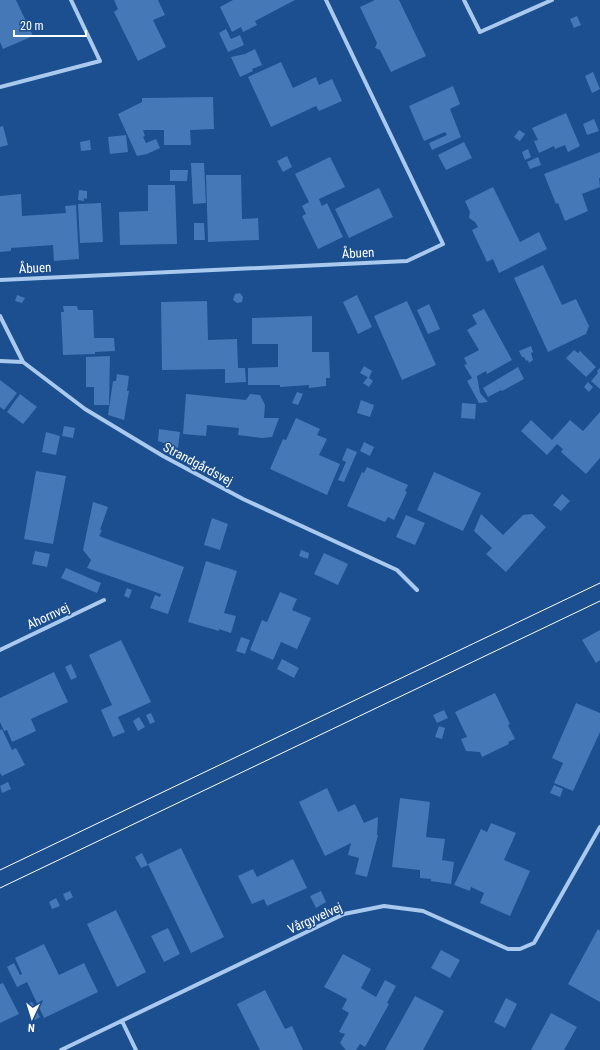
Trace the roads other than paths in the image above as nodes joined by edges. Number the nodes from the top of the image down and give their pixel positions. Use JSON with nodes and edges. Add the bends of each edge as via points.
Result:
{"nodes":[{"id":1,"x":71,"y":0,"type":"edge"},
{"id":2,"x":326,"y":0,"type":"edge"},
{"id":3,"x":464,"y":0,"type":"edge"},
{"id":4,"x":552,"y":0,"type":"edge"},
{"id":5,"x":0,"y":86,"type":"edge"},
{"id":6,"x":0,"y":280,"type":"edge"},
{"id":7,"x":0,"y":316,"type":"edge"},
{"id":8,"x":0,"y":361,"type":"edge"},
{"id":9,"x":23,"y":362,"type":"junction"},
{"id":10,"x":417,"y":590,"type":"dead end"},
{"id":11,"x":104,"y":600,"type":"dead end"},
{"id":12,"x":0,"y":650,"type":"edge"},
{"id":13,"x":600,"y":827,"type":"edge"},
{"id":14,"x":122,"y":1021,"type":"junction"},
{"id":15,"x":61,"y":1050,"type":"edge"},
{"id":16,"x":136,"y":1050,"type":"edge"}],
"edges":[{"from":1,"to":5,"type":"street","via":[[100,61]]},
{"from":2,"to":6,"type":"street","name":"Åbuen","via":[[444,244],[407,261]]},
{"from":3,"to":4,"type":"street","via":[[480,32]]},
{"from":7,"to":9,"type":"street","name":"Strandgårdsvej"},
{"from":8,"to":9,"type":"street"},
{"from":9,"to":10,"type":"street","name":"Strandgårdsvej","via":[[85,409],[163,456],[243,499],[397,570]]},
{"from":11,"to":12,"type":"street","name":"Ahornvej"},
{"from":13,"to":14,"type":"street","name":"Vårgyvelvej","via":[[534,943],[520,949],[508,949],[423,911],[384,906],[344,914]]},
{"from":14,"to":15,"type":"street","name":"Vårgyvelvej"},
{"from":14,"to":16,"type":"street"}]}
